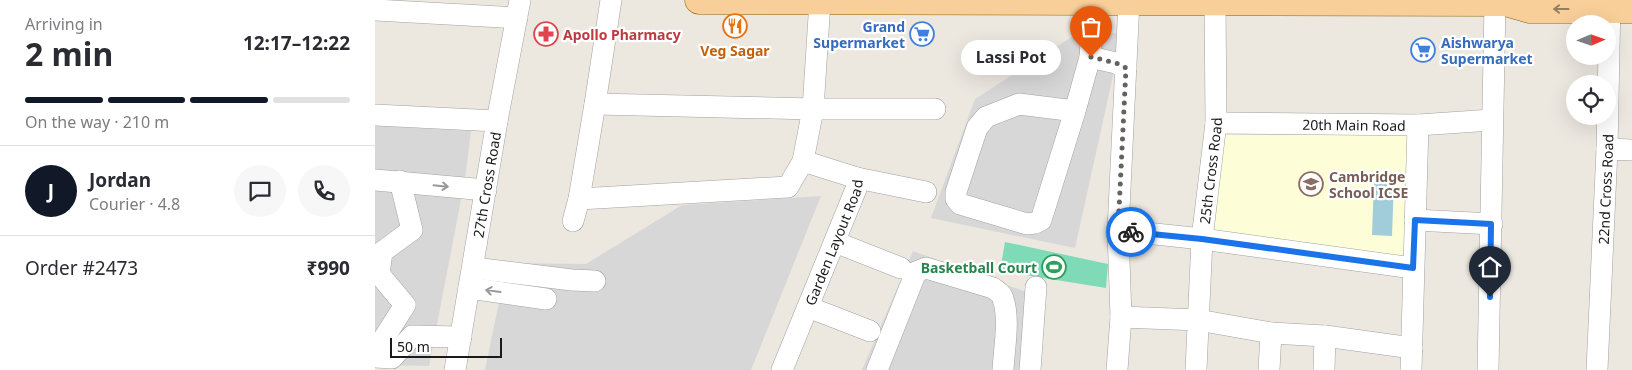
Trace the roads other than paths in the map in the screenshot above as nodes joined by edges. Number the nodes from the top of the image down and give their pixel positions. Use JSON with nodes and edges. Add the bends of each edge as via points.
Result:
{"nodes":[{"id":1,"x":611,"y":0,"type":"edge"},
{"id":2,"x":699,"y":0,"type":"edge"},
{"id":3,"x":1129,"y":0,"type":"edge"},
{"id":4,"x":1215,"y":0,"type":"edge"},
{"id":5,"x":1279,"y":0,"type":"edge"},
{"id":6,"x":820,"y":1,"type":"edge"},
{"id":7,"x":1094,"y":1,"type":"edge"},
{"id":8,"x":1504,"y":1,"type":"edge"},
{"id":9,"x":1617,"y":6,"type":"edge"},
{"id":10,"x":518,"y":9,"type":"edge"},
{"id":11,"x":375,"y":10,"type":"edge"},
{"id":12,"x":1091,"y":57,"type":"junction"},
{"id":13,"x":1126,"y":68,"type":"junction"},
{"id":14,"x":595,"y":104,"type":"junction"},
{"id":15,"x":935,"y":109,"type":"dead end"},
{"id":16,"x":813,"y":110,"type":"junction"},
{"id":17,"x":1075,"y":111,"type":"junction"},
{"id":18,"x":375,"y":115,"type":"edge"},
{"id":19,"x":1492,"y":120,"type":"junction"},
{"id":20,"x":497,"y":121,"type":"junction"},
{"id":21,"x":1216,"y":123,"type":"junction"},
{"id":22,"x":1417,"y":125,"type":"junction"},
{"id":23,"x":1607,"y":150,"type":"junction"},
{"id":24,"x":1632,"y":150,"type":"edge"},
{"id":25,"x":803,"y":161,"type":"junction"},
{"id":26,"x":857,"y":178,"type":"junction"},
{"id":27,"x":375,"y":180,"type":"edge"},
{"id":28,"x":400,"y":181,"type":"junction"},
{"id":29,"x":486,"y":190,"type":"junction"},
{"id":30,"x":926,"y":192,"type":"dead end"},
{"id":31,"x":579,"y":199,"type":"junction"},
{"id":32,"x":1415,"y":220,"type":"junction"},
{"id":33,"x":573,"y":221,"type":"dead end"},
{"id":34,"x":1491,"y":224,"type":"junction"},
{"id":35,"x":1118,"y":230,"type":"junction"},
{"id":36,"x":1202,"y":239,"type":"junction"},
{"id":37,"x":835,"y":242,"type":"junction"},
{"id":38,"x":901,"y":268,"type":"dead end"},
{"id":39,"x":1413,"y":268,"type":"junction"},
{"id":40,"x":521,"y":274,"type":"junction"},
{"id":41,"x":471,"y":278,"type":"junction"},
{"id":42,"x":595,"y":281,"type":"dead end"},
{"id":43,"x":1036,"y":287,"type":"dead end"},
{"id":44,"x":517,"y":295,"type":"junction"},
{"id":45,"x":546,"y":299,"type":"dead end"},
{"id":46,"x":808,"y":307,"type":"junction"},
{"id":47,"x":1121,"y":317,"type":"junction"},
{"id":48,"x":1198,"y":320,"type":"junction"},
{"id":49,"x":871,"y":331,"type":"dead end"},
{"id":50,"x":1271,"y":333,"type":"junction"},
{"id":51,"x":1325,"y":336,"type":"junction"},
{"id":52,"x":461,"y":337,"type":"junction"},
{"id":53,"x":1412,"y":348,"type":"junction"},
{"id":54,"x":375,"y":352,"type":"edge"},
{"id":55,"x":375,"y":357,"type":"edge"},
{"id":56,"x":455,"y":370,"type":"edge"},
{"id":57,"x":782,"y":370,"type":"edge"},
{"id":58,"x":877,"y":370,"type":"edge"},
{"id":59,"x":1003,"y":370,"type":"edge"},
{"id":60,"x":1030,"y":370,"type":"edge"},
{"id":61,"x":1117,"y":370,"type":"edge"},
{"id":62,"x":1196,"y":370,"type":"edge"},
{"id":63,"x":1269,"y":370,"type":"edge"},
{"id":64,"x":1324,"y":370,"type":"edge"},
{"id":65,"x":1411,"y":370,"type":"edge"},
{"id":66,"x":1488,"y":370,"type":"edge"},
{"id":67,"x":1597,"y":370,"type":"edge"}],
"edges":[{"from":1,"to":14,"type":"street"},
{"from":2,"to":6,"type":"main road"},
{"from":3,"to":4,"type":"main road"},
{"from":3,"to":7,"type":"main road"},
{"from":3,"to":13,"type":"street"},
{"from":4,"to":5,"type":"main road"},
{"from":4,"to":21,"type":"street","name":"25th Cross Road"},
{"from":5,"to":8,"type":"main road"},
{"from":6,"to":7,"type":"main road"},
{"from":6,"to":16,"type":"street"},
{"from":7,"to":12,"type":"street"},
{"from":9,"to":8,"type":"main road","one_way":true,"via":[[1529,9]]},
{"from":8,"to":19,"type":"street"},
{"from":9,"to":23,"type":"street","name":"22nd Cross Road"},
{"from":10,"to":11,"type":"street"},
{"from":10,"to":20,"type":"street","name":"27th Cross Road"},
{"from":12,"to":13,"type":"street"},
{"from":12,"to":17,"type":"street"},
{"from":13,"to":35,"type":"street"},
{"from":14,"to":16,"type":"street"},
{"from":14,"to":31,"type":"street"},
{"from":15,"to":16,"type":"street"},
{"from":16,"to":25,"type":"street"},
{"from":17,"to":17,"type":"street","via":[[1019,104],[986,117],[977,128],[956,192],[959,204],[1027,224],[1041,220]]},
{"from":18,"to":20,"type":"street"},
{"from":19,"to":22,"type":"street","name":"20th Main Road"},
{"from":19,"to":34,"type":"street"},
{"from":20,"to":29,"type":"street","name":"27th Cross Road"},
{"from":21,"to":22,"type":"street","name":"20th Main Road"},
{"from":21,"to":36,"type":"street","name":"25th Cross Road"},
{"from":22,"to":32,"type":"street"},
{"from":23,"to":24,"type":"street"},
{"from":23,"to":67,"type":"street","name":"22nd Cross Road"},
{"from":25,"to":26,"type":"street","name":"Garden Layout Road"},
{"from":25,"to":31,"type":"street","via":[[788,187]]},
{"from":26,"to":30,"type":"street"},
{"from":26,"to":37,"type":"street","name":"Garden Layout Road","via":[[856,189]]},
{"from":27,"to":28,"type":"street"},
{"from":28,"to":29,"type":"street","one_way":true},
{"from":28,"to":54,"type":"street","via":[[412,230],[382,252],[379,274],[405,304]]},
{"from":29,"to":41,"type":"street","name":"27th Cross Road"},
{"from":31,"to":33,"type":"street"},
{"from":32,"to":34,"type":"street"},
{"from":32,"to":39,"type":"street"},
{"from":34,"to":66,"type":"street"},
{"from":35,"to":36,"type":"street"},
{"from":35,"to":47,"type":"street"},
{"from":36,"to":39,"type":"street"},
{"from":36,"to":48,"type":"street","name":"25th Cross Road"},
{"from":37,"to":38,"type":"street"},
{"from":37,"to":46,"type":"street","name":"Garden Layout Road"},
{"from":39,"to":53,"type":"street"},
{"from":40,"to":41,"type":"street"},
{"from":40,"to":42,"type":"street"},
{"from":40,"to":44,"type":"street"},
{"from":44,"to":41,"type":"street","one_way":true},
{"from":41,"to":52,"type":"street","name":"27th Cross Road"},
{"from":43,"to":60,"type":"street"},
{"from":44,"to":45,"type":"street"},
{"from":46,"to":49,"type":"street"},
{"from":46,"to":57,"type":"street","name":"Garden Layout Road"},
{"from":47,"to":48,"type":"street"},
{"from":47,"to":61,"type":"street"},
{"from":48,"to":50,"type":"street"},
{"from":48,"to":62,"type":"street","name":"25th Cross Road"},
{"from":50,"to":51,"type":"street"},
{"from":50,"to":63,"type":"street"},
{"from":51,"to":53,"type":"street"},
{"from":51,"to":64,"type":"street"},
{"from":52,"to":55,"type":"street","via":[[412,336],[392,358]]},
{"from":52,"to":56,"type":"street","name":"27th Cross Road"},
{"from":53,"to":65,"type":"street"},
{"from":58,"to":59,"type":"street","via":[[916,272],[925,268],[999,292],[1006,315]]}]}
